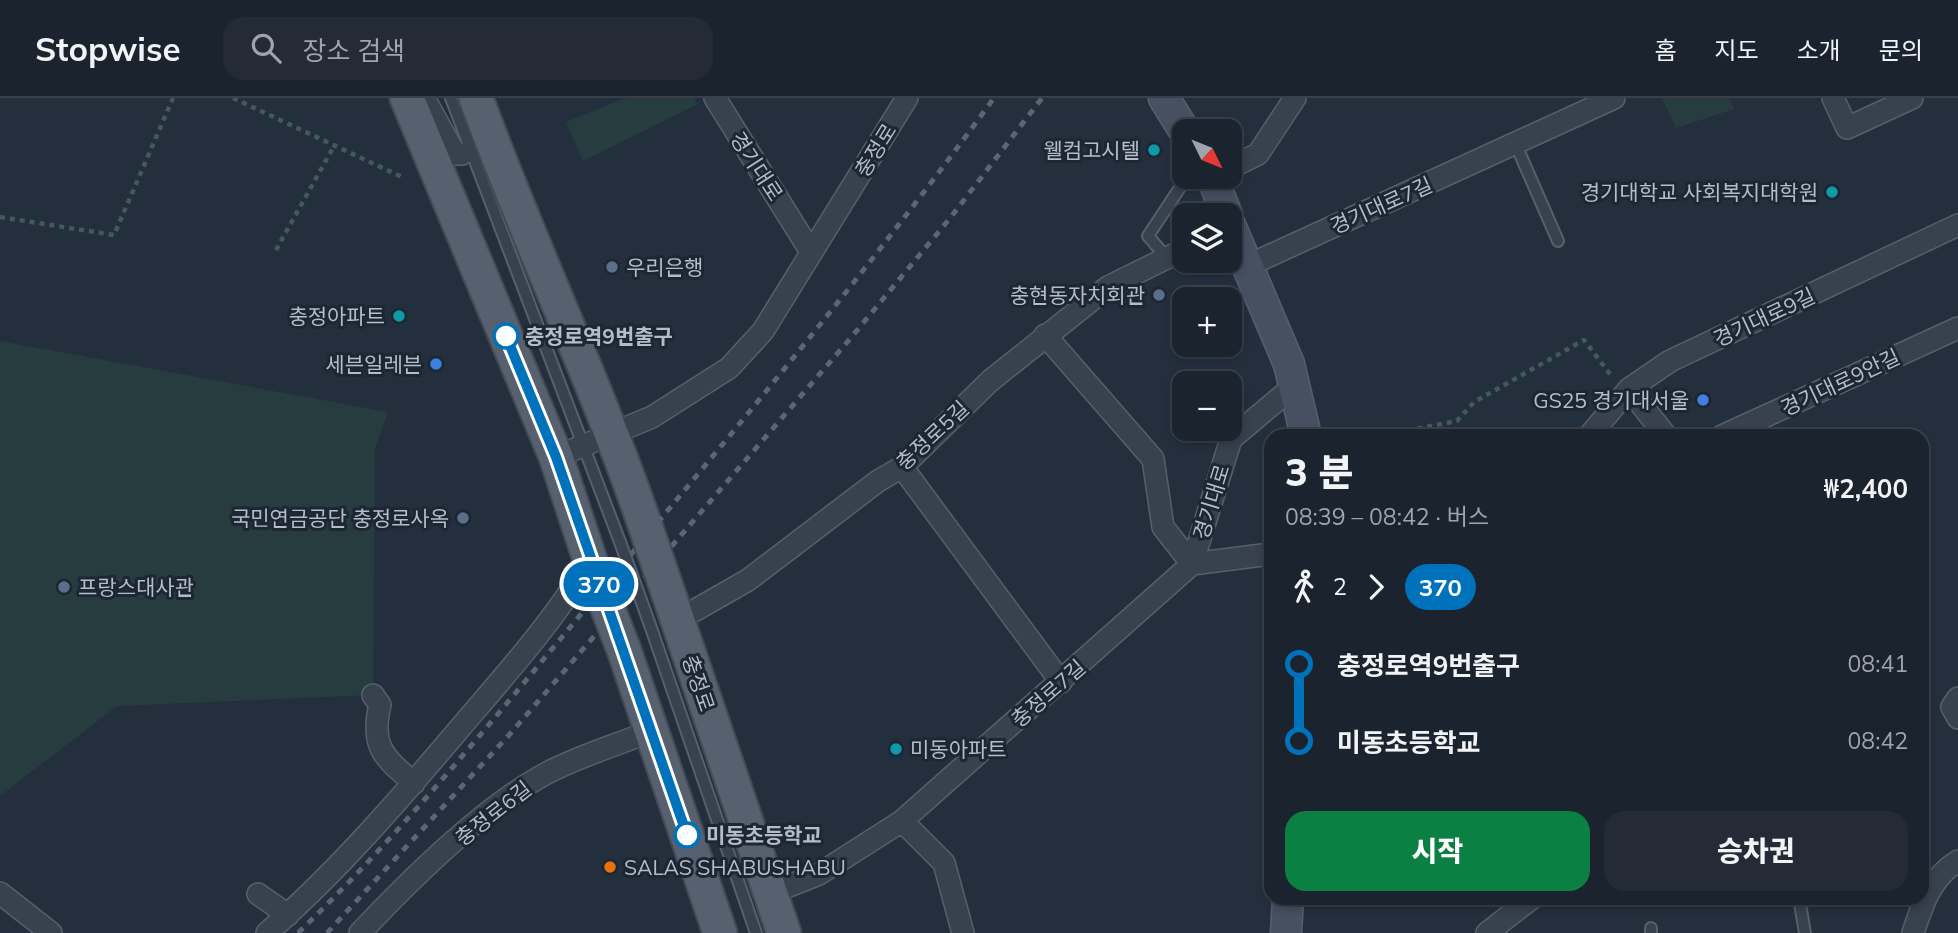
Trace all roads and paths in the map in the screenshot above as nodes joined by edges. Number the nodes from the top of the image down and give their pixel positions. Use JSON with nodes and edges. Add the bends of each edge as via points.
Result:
{"nodes":[{"id":1,"x":173,"y":98,"type":"edge"},
{"id":2,"x":233,"y":98,"type":"edge"},
{"id":3,"x":407,"y":98,"type":"edge"},
{"id":4,"x":424,"y":98,"type":"edge"},
{"id":5,"x":438,"y":98,"type":"edge"},
{"id":6,"x":451,"y":98,"type":"edge"},
{"id":7,"x":476,"y":98,"type":"edge"},
{"id":8,"x":738,"y":98,"type":"edge"},
{"id":9,"x":908,"y":98,"type":"edge"},
{"id":10,"x":1164,"y":98,"type":"edge"},
{"id":11,"x":1295,"y":98,"type":"edge"},
{"id":12,"x":1614,"y":98,"type":"edge"},
{"id":13,"x":1833,"y":98,"type":"edge"},
{"id":14,"x":1912,"y":98,"type":"edge"},
{"id":15,"x":720,"y":107,"type":"edge"},
{"id":16,"x":1177,"y":119,"type":"edge"},
{"id":17,"x":1516,"y":145,"type":"junction"},
{"id":18,"x":334,"y":146,"type":"junction"},
{"id":19,"x":1242,"y":162,"type":"edge"},
{"id":20,"x":404,"y":178,"type":"dead end"},
{"id":21,"x":1179,"y":189,"type":"edge"},
{"id":22,"x":0,"y":217,"type":"edge"},
{"id":23,"x":1958,"y":225,"type":"edge"},
{"id":24,"x":1558,"y":240,"type":"dead end"},
{"id":25,"x":276,"y":250,"type":"dead end"},
{"id":26,"x":1172,"y":251,"type":"edge"},
{"id":27,"x":811,"y":252,"type":"junction"},
{"id":28,"x":1242,"y":254,"type":"edge"},
{"id":29,"x":1172,"y":255,"type":"edge"},
{"id":30,"x":1247,"y":266,"type":"junction"},
{"id":31,"x":1958,"y":328,"type":"edge"},
{"id":32,"x":1045,"y":335,"type":"junction"},
{"id":33,"x":1294,"y":386,"type":"junction"},
{"id":34,"x":1629,"y":389,"type":"junction"},
{"id":35,"x":1304,"y":429,"type":"edge"},
{"id":36,"x":1415,"y":429,"type":"edge"},
{"id":37,"x":1595,"y":429,"type":"edge"},
{"id":38,"x":1660,"y":429,"type":"edge"},
{"id":39,"x":1737,"y":429,"type":"edge"},
{"id":40,"x":585,"y":445,"type":"junction"},
{"id":41,"x":902,"y":467,"type":"junction"},
{"id":42,"x":1264,"y":555,"type":"edge"},
{"id":43,"x":1192,"y":564,"type":"junction"},
{"id":44,"x":593,"y":569,"type":"junction"},
{"id":45,"x":665,"y":613,"type":"junction"},
{"id":46,"x":1061,"y":682,"type":"junction"},
{"id":47,"x":373,"y":695,"type":"dead end"},
{"id":48,"x":1958,"y":698,"type":"edge"},
{"id":49,"x":1958,"y":718,"type":"edge"},
{"id":50,"x":651,"y":731,"type":"junction"},
{"id":51,"x":414,"y":783,"type":"junction"},
{"id":52,"x":902,"y":821,"type":"junction"},
{"id":53,"x":1958,"y":861,"type":"edge"},
{"id":54,"x":1929,"y":891,"type":"edge"},
{"id":55,"x":0,"y":893,"type":"edge"},
{"id":56,"x":771,"y":893,"type":"junction"},
{"id":57,"x":258,"y":894,"type":"dead end"},
{"id":58,"x":1288,"y":905,"type":"edge"},
{"id":59,"x":1523,"y":905,"type":"edge"},
{"id":60,"x":1800,"y":905,"type":"edge"},
{"id":61,"x":1922,"y":905,"type":"edge"},
{"id":62,"x":288,"y":915,"type":"junction"},
{"id":63,"x":51,"y":933,"type":"edge"},
{"id":64,"x":267,"y":933,"type":"edge"},
{"id":65,"x":359,"y":933,"type":"edge"},
{"id":66,"x":720,"y":933,"type":"edge"},
{"id":67,"x":756,"y":933,"type":"edge"},
{"id":68,"x":784,"y":933,"type":"edge"},
{"id":69,"x":964,"y":933,"type":"edge"},
{"id":70,"x":1286,"y":933,"type":"edge"},
{"id":71,"x":1487,"y":933,"type":"edge"},
{"id":72,"x":1805,"y":933,"type":"edge"},
{"id":73,"x":1913,"y":933,"type":"edge"}],
"edges":[{"from":1,"to":22,"type":"path","via":[[114,234]]},
{"from":2,"to":18,"type":"path"},
{"from":3,"to":40,"type":"main road","name":"충정로"},
{"from":4,"to":5,"type":"street","via":[[455,154],[461,156]]},
{"from":6,"to":40,"type":"lane"},
{"from":7,"to":40,"type":"main road","name":"충정로"},
{"from":8,"to":15,"type":"street","name":"경기대로"},
{"from":9,"to":27,"type":"street","name":"충정로"},
{"from":10,"to":16,"type":"main road"},
{"from":11,"to":19,"type":"street","via":[[1258,154]]},
{"from":12,"to":17,"type":"street","name":"경기대로7길"},
{"from":13,"to":14,"type":"street","via":[[1847,128]]},
{"from":15,"to":27,"type":"street","name":"경기대로"},
{"from":17,"to":24,"type":"lane"},
{"from":17,"to":30,"type":"street","name":"경기대로7길"},
{"from":18,"to":20,"type":"path"},
{"from":18,"to":25,"type":"path"},
{"from":21,"to":26,"type":"lane","via":[[1147,236]]},
{"from":23,"to":34,"type":"street","name":"경기대로9길","via":[[1670,361]]},
{"from":27,"to":40,"type":"street","name":"충정로","via":[[762,331],[729,368],[652,417]]},
{"from":28,"to":30,"type":"main road"},
{"from":29,"to":32,"type":"street","name":"충정로5길","via":[[1108,287]]},
{"from":30,"to":33,"type":"main road"},
{"from":31,"to":39,"type":"street","name":"경기대로9안길"},
{"from":32,"to":41,"type":"street","name":"충정로5길","via":[[990,381]]},
{"from":32,"to":43,"type":"street","via":[[1153,459],[1163,527]]},
{"from":33,"to":35,"type":"main road"},
{"from":33,"to":43,"type":"street","name":"경기대로","via":[[1231,439]]},
{"from":34,"to":36,"type":"path","via":[[1613,378],[1584,340],[1474,402],[1457,421]]},
{"from":34,"to":37,"type":"street","name":"경기대로9길"},
{"from":34,"to":38,"type":"street"},
{"from":40,"to":44,"type":"main road","name":"충정로"},
{"from":40,"to":45,"type":"main road","name":"충정로","bridge":true,"via":[[633,535]]},
{"from":41,"to":45,"type":"street","name":"충정로5길","via":[[748,580]]},
{"from":41,"to":46,"type":"street"},
{"from":42,"to":43,"type":"street"},
{"from":43,"to":46,"type":"street","name":"충정로7길"},
{"from":44,"to":50,"type":"main road","name":"충정로","bridge":true},
{"from":44,"to":51,"type":"street"},
{"from":45,"to":56,"type":"main road","name":"충정로"},
{"from":45,"to":67,"type":"lane"},
{"from":46,"to":52,"type":"street","name":"충정로7길"},
{"from":47,"to":51,"type":"street","via":[[380,705],[375,723],[383,757]]},
{"from":48,"to":49,"type":"street","via":[[1952,707]]},
{"from":50,"to":65,"type":"street","name":"충정로6길","via":[[547,772],[512,795]]},
{"from":50,"to":66,"type":"main road","name":"충정로"},
{"from":51,"to":62,"type":"street"},
{"from":52,"to":56,"type":"street","name":"충정로7길","via":[[819,874]]},
{"from":52,"to":69,"type":"street","via":[[944,863]]},
{"from":53,"to":54,"type":"street","via":[[1946,868]]},
{"from":55,"to":63,"type":"street"},
{"from":56,"to":68,"type":"main road","name":"충정로"},
{"from":57,"to":62,"type":"street"},
{"from":58,"to":70,"type":"main road"},
{"from":59,"to":71,"type":"street"},
{"from":60,"to":72,"type":"lane"},
{"from":61,"to":73,"type":"street"},
{"from":62,"to":64,"type":"street"}]}
